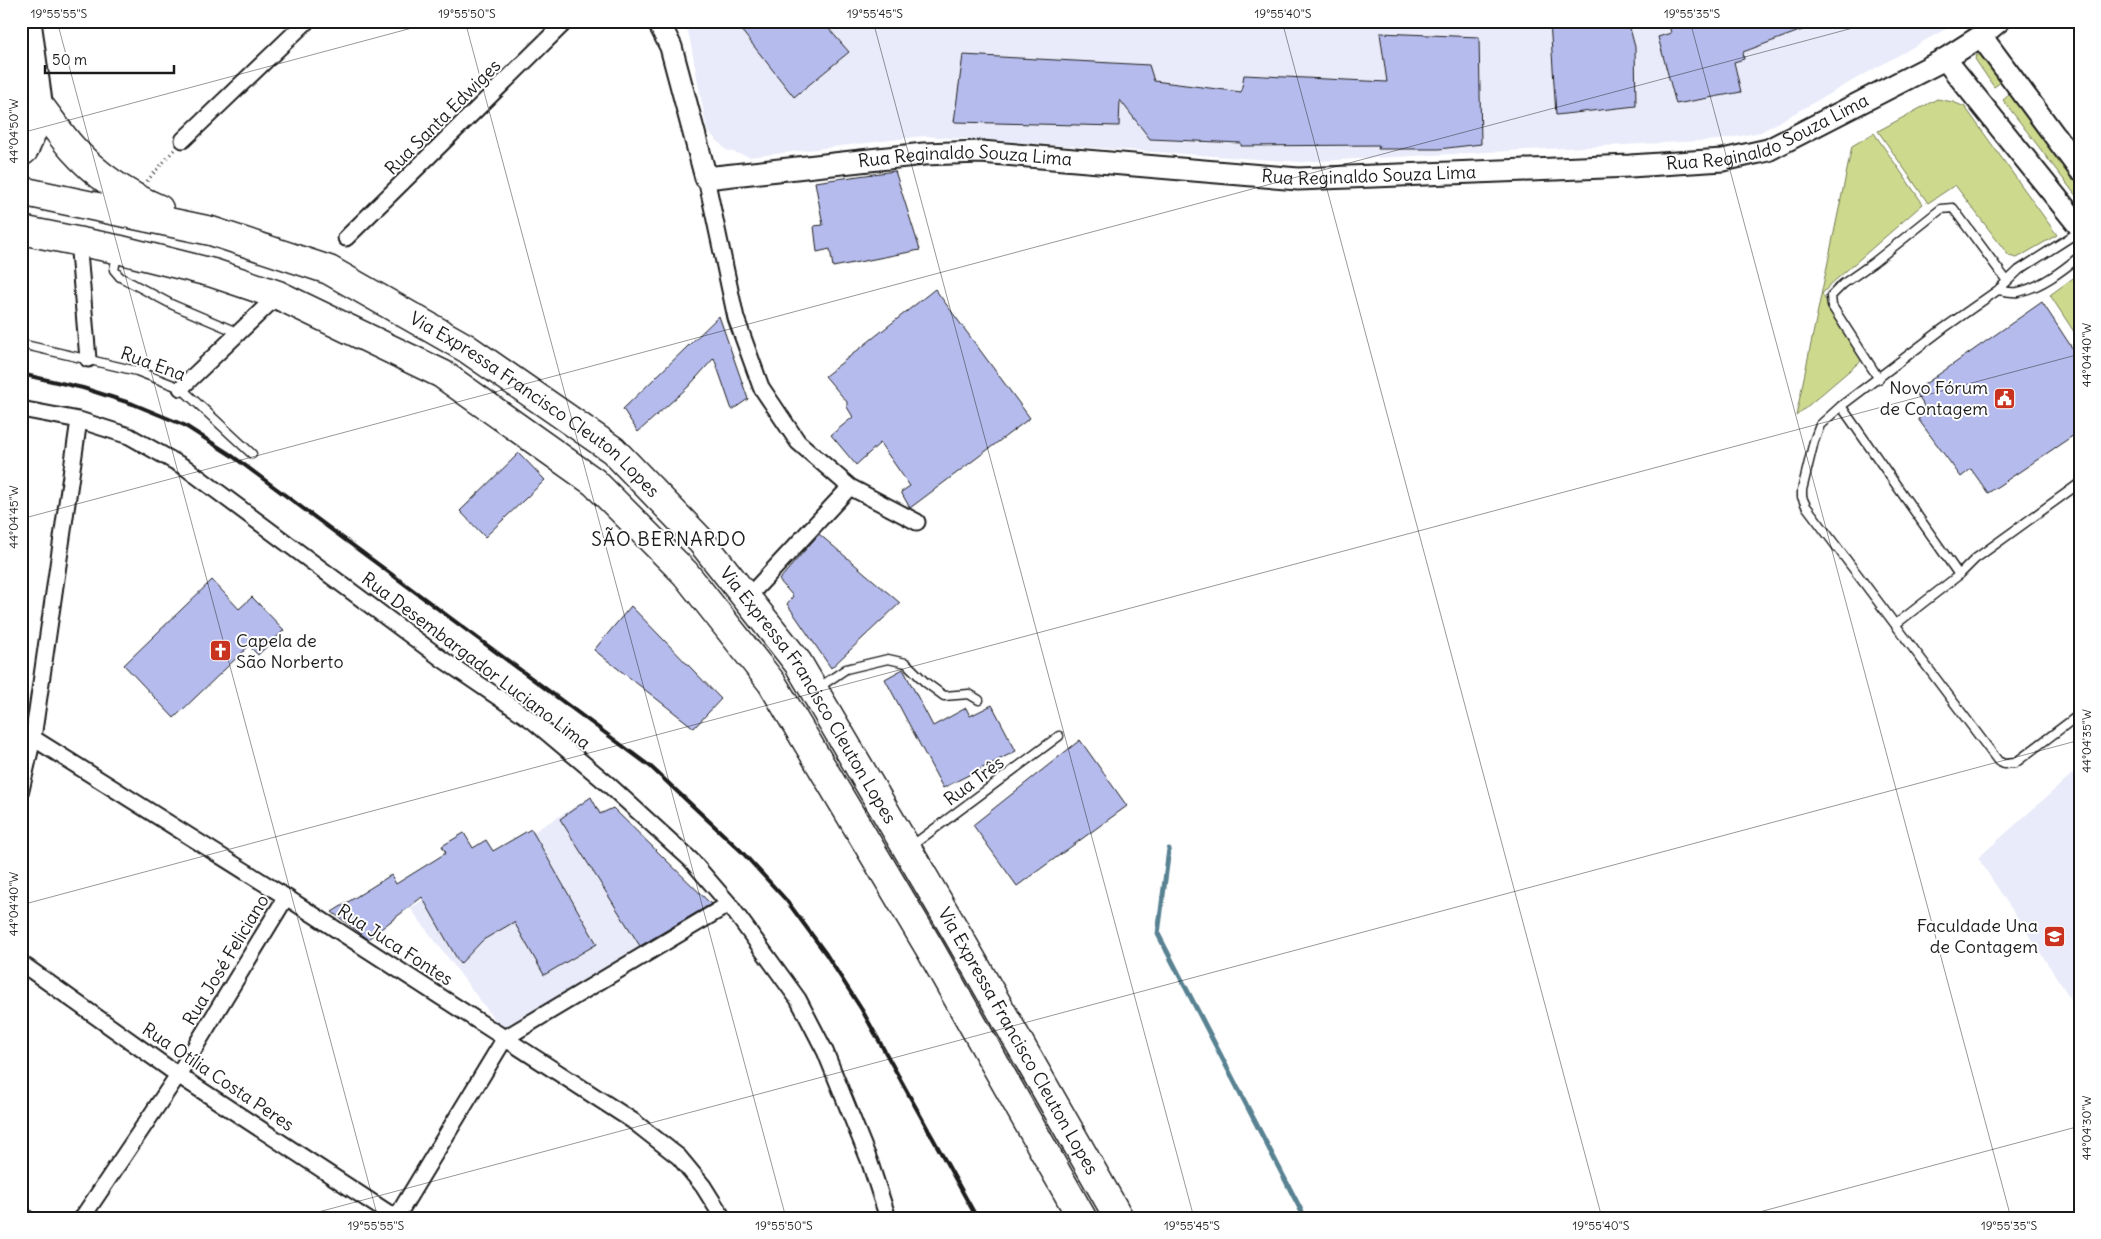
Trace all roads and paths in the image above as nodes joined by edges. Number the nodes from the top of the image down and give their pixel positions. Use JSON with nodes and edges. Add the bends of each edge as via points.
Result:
{"nodes":[{"id":1,"x":307,"y":21,"type":"edge"},
{"id":2,"x":566,"y":21,"type":"edge"},
{"id":3,"x":658,"y":21,"type":"edge"},
{"id":4,"x":1999,"y":21,"type":"edge"},
{"id":5,"x":35,"y":25,"type":"edge"},
{"id":6,"x":1981,"y":36,"type":"junction"},
{"id":7,"x":1946,"y":59,"type":"junction"},
{"id":8,"x":42,"y":109,"type":"junction"},
{"id":9,"x":183,"y":140,"type":"joint"},
{"id":10,"x":21,"y":152,"type":"edge"},
{"id":11,"x":2080,"y":170,"type":"edge"},
{"id":12,"x":706,"y":178,"type":"junction"},
{"id":13,"x":21,"y":191,"type":"edge"},
{"id":14,"x":133,"y":197,"type":"junction"},
{"id":15,"x":2080,"y":227,"type":"edge"},
{"id":16,"x":21,"y":230,"type":"edge"},
{"id":17,"x":211,"y":231,"type":"junction"},
{"id":18,"x":2080,"y":231,"type":"edge"},
{"id":19,"x":346,"y":238,"type":"dead end"},
{"id":20,"x":78,"y":240,"type":"junction"},
{"id":21,"x":121,"y":250,"type":"junction"},
{"id":22,"x":2080,"y":256,"type":"edge"},
{"id":23,"x":2006,"y":281,"type":"junction"},
{"id":24,"x":1998,"y":290,"type":"junction"},
{"id":25,"x":278,"y":295,"type":"junction"},
{"id":26,"x":238,"y":333,"type":"junction"},
{"id":27,"x":21,"y":344,"type":"edge"},
{"id":28,"x":88,"y":359,"type":"junction"},
{"id":29,"x":1879,"y":379,"type":"junction"},
{"id":30,"x":181,"y":388,"type":"junction"},
{"id":31,"x":1841,"y":406,"type":"junction"},
{"id":32,"x":21,"y":409,"type":"edge"},
{"id":33,"x":79,"y":420,"type":"junction"},
{"id":34,"x":252,"y":454,"type":"dead end"},
{"id":35,"x":2080,"y":483,"type":"edge"},
{"id":36,"x":850,"y":488,"type":"junction"},
{"id":37,"x":916,"y":522,"type":"dead end"},
{"id":38,"x":1959,"y":575,"type":"junction"},
{"id":39,"x":747,"y":598,"type":"junction"},
{"id":40,"x":1896,"y":624,"type":"junction"},
{"id":41,"x":814,"y":690,"type":"junction"},
{"id":42,"x":978,"y":700,"type":"dead end"},
{"id":43,"x":2080,"y":714,"type":"edge"},
{"id":44,"x":27,"y":736,"type":"edge"},
{"id":45,"x":1059,"y":736,"type":"dead end"},
{"id":46,"x":21,"y":790,"type":"edge"},
{"id":47,"x":907,"y":850,"type":"junction"},
{"id":48,"x":286,"y":897,"type":"junction"},
{"id":49,"x":729,"y":904,"type":"junction"},
{"id":50,"x":21,"y":963,"type":"edge"},
{"id":51,"x":505,"y":1038,"type":"junction"},
{"id":52,"x":178,"y":1075,"type":"junction"},
{"id":53,"x":21,"y":1215,"type":"edge"},
{"id":54,"x":26,"y":1218,"type":"edge"},
{"id":55,"x":82,"y":1218,"type":"edge"},
{"id":56,"x":396,"y":1218,"type":"edge"},
{"id":57,"x":723,"y":1218,"type":"edge"},
{"id":58,"x":888,"y":1218,"type":"edge"},
{"id":59,"x":1082,"y":1218,"type":"edge"},
{"id":60,"x":1119,"y":1218,"type":"edge"}],
"edges":[{"from":1,"to":9,"type":"street"},
{"from":2,"to":19,"type":"street","name":"Rua Santa Edwiges"},
{"from":3,"to":12,"type":"street","via":[[671,47]]},
{"from":4,"to":6,"type":"street","name":"Rua Reginaldo Souza Lima"},
{"from":5,"to":8,"type":"street"},
{"from":6,"to":7,"type":"street","name":"Rua Reginaldo Souza Lima"},
{"from":6,"to":11,"type":"street"},
{"from":7,"to":12,"type":"street","name":"Rua Reginaldo Souza Lima","via":[[1768,150],[1723,160],[1298,179],[981,152],[924,154]]},
{"from":7,"to":15,"type":"street"},
{"from":8,"to":10,"type":"highway"},
{"from":8,"to":14,"type":"highway","via":[[73,150],[108,182]]},
{"from":9,"to":14,"type":"path"},
{"from":12,"to":36,"type":"street","via":[[736,318],[761,387],[798,442]]},
{"from":13,"to":17,"type":"highway","name":"Via Expressa Francisco Cleuton Lopes"},
{"from":14,"to":17,"type":"highway"},
{"from":16,"to":20,"type":"highway","name":"Via Expressa Francisco Cleuton Lopes"},
{"from":17,"to":39,"type":"highway","name":"Via Expressa Francisco Cleuton Lopes","via":[[329,270],[466,348],[613,450],[702,542]]},
{"from":18,"to":23,"type":"lane"},
{"from":20,"to":21,"type":"highway","name":"Via Expressa Francisco Cleuton Lopes"},
{"from":20,"to":28,"type":"street"},
{"from":21,"to":25,"type":"highway","name":"Via Expressa Francisco Cleuton Lopes","via":[[213,273]]},
{"from":21,"to":26,"type":"lane","via":[[114,270],[120,277]]},
{"from":22,"to":24,"type":"lane","via":[[2052,278],[2017,292]]},
{"from":23,"to":24,"type":"lane"},
{"from":23,"to":29,"type":"lane","via":[[1953,208],[1941,209],[1843,284],[1831,296],[1832,306]]},
{"from":24,"to":29,"type":"lane"},
{"from":25,"to":26,"type":"street"},
{"from":25,"to":59,"type":"highway","name":"Via Expressa Francisco Cleuton Lopes","via":[[442,374],[594,482],[685,573],[772,683]]},
{"from":26,"to":30,"type":"street"},
{"from":27,"to":28,"type":"lane","name":"Rua Ena"},
{"from":28,"to":30,"type":"lane","name":"Rua Ena","via":[[136,370]]},
{"from":29,"to":31,"type":"lane"},
{"from":30,"to":34,"type":"lane","name":"Rua Ena"},
{"from":31,"to":38,"type":"lane"},
{"from":31,"to":40,"type":"lane","via":[[1820,425],[1802,496],[1806,506]]},
{"from":32,"to":33,"type":"street","name":"Rua Desembargador Luciano Lima"},
{"from":33,"to":44,"type":"street"},
{"from":33,"to":49,"type":"street","name":"Rua Desembargador Luciano Lima","via":[[129,436],[186,468],[442,659],[533,721],[691,860]]},
{"from":35,"to":38,"type":"lane"},
{"from":36,"to":37,"type":"street"},
{"from":36,"to":39,"type":"street"},
{"from":38,"to":40,"type":"lane"},
{"from":39,"to":41,"type":"highway","name":"Via Expressa Francisco Cleuton Lopes","via":[[798,663]]},
{"from":40,"to":43,"type":"lane","via":[[1998,761],[2004,764],[2015,763]]},
{"from":41,"to":42,"type":"lane","via":[[846,669],[888,659],[906,663],[944,696],[969,694]]},
{"from":41,"to":47,"type":"highway","name":"Via Expressa Francisco Cleuton Lopes"},
{"from":44,"to":46,"type":"street"},
{"from":44,"to":48,"type":"street","name":"Rua Juca Fontes"},
{"from":45,"to":47,"type":"lane","name":"Rua Três"},
{"from":47,"to":60,"type":"highway","name":"Via Expressa Francisco Cleuton Lopes"},
{"from":48,"to":51,"type":"street","name":"Rua Juca Fontes"},
{"from":48,"to":52,"type":"street","name":"Rua José Feliciano"},
{"from":49,"to":51,"type":"street"},
{"from":49,"to":58,"type":"street","name":"Rua Desembargador Luciano Lima","via":[[798,999],[825,1051],[869,1160]]},
{"from":50,"to":52,"type":"street","name":"Rua Otília Costa Peres"},
{"from":51,"to":56,"type":"street"},
{"from":51,"to":57,"type":"street","name":"Rua Juca Fontes","via":[[633,1122],[680,1157]]},
{"from":52,"to":55,"type":"street","name":"Rua José Feliciano"},
{"from":52,"to":56,"type":"street","name":"Rua Otília Costa Peres"},
{"from":53,"to":54,"type":"street"}]}
